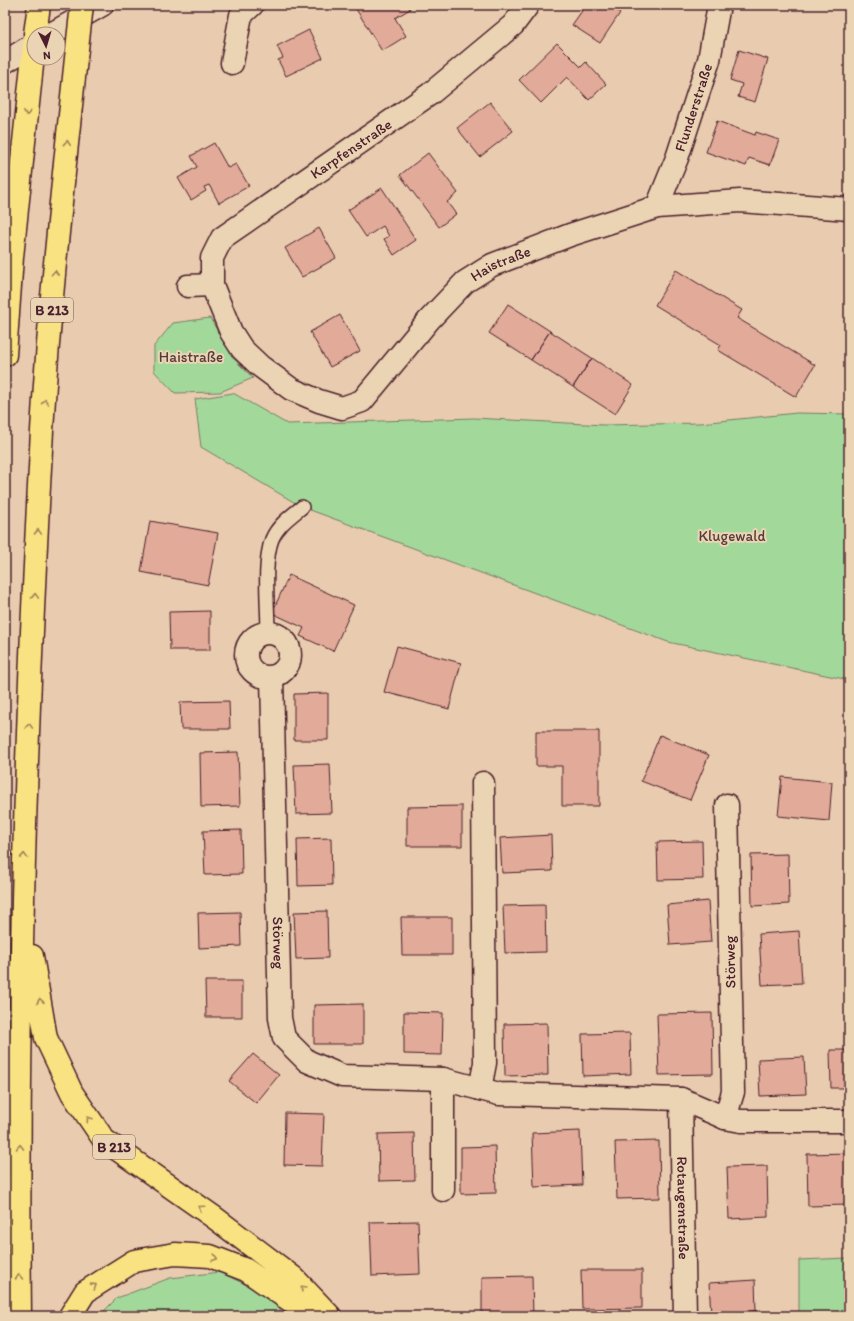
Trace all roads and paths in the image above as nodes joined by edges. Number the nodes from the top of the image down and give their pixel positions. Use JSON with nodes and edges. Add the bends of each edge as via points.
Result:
{"nodes":[{"id":1,"x":82,"y":5,"type":"edge"},
{"id":2,"x":102,"y":5,"type":"edge"},
{"id":3,"x":252,"y":5,"type":"edge"},
{"id":4,"x":528,"y":5,"type":"edge"},
{"id":5,"x":719,"y":5,"type":"edge"},
{"id":6,"x":39,"y":6,"type":"edge"},
{"id":7,"x":36,"y":26,"type":"edge"},
{"id":8,"x":65,"y":26,"type":"edge"},
{"id":9,"x":26,"y":50,"type":"edge"},
{"id":10,"x":5,"y":62,"type":"edge"},
{"id":11,"x":232,"y":63,"type":"dead end"},
{"id":12,"x":32,"y":66,"type":"edge"},
{"id":13,"x":848,"y":206,"type":"edge"},
{"id":14,"x":657,"y":207,"type":"junction"},
{"id":15,"x":212,"y":285,"type":"junction"},
{"id":16,"x":188,"y":286,"type":"dead end"},
{"id":17,"x":5,"y":355,"type":"edge"},
{"id":18,"x":302,"y":508,"type":"dead end"},
{"id":19,"x":268,"y":632,"type":"junction"},
{"id":20,"x":272,"y":677,"type":"junction"},
{"id":21,"x":482,"y":783,"type":"dead end"},
{"id":22,"x":726,"y":805,"type":"dead end"},
{"id":23,"x":22,"y":895,"type":"junction"},
{"id":24,"x":443,"y":1079,"type":"junction"},
{"id":25,"x":480,"y":1089,"type":"junction"},
{"id":26,"x":681,"y":1099,"type":"junction"},
{"id":27,"x":725,"y":1118,"type":"junction"},
{"id":28,"x":849,"y":1121,"type":"edge"},
{"id":29,"x":444,"y":1190,"type":"dead end"},
{"id":30,"x":20,"y":1316,"type":"edge"},
{"id":31,"x":70,"y":1316,"type":"edge"},
{"id":32,"x":305,"y":1316,"type":"edge"},
{"id":33,"x":330,"y":1316,"type":"edge"},
{"id":34,"x":685,"y":1316,"type":"edge"}],
"edges":[{"from":23,"to":1,"type":"highway","number":"B 213","one_way":true,"bridge":true,"via":[[41,447],[56,254]]},
{"from":2,"to":8,"type":"street"},
{"from":3,"to":11,"type":"street","via":[[241,15]]},
{"from":4,"to":15,"type":"street","name":"Karpfenstraße","via":[[513,25],[430,94],[222,238],[212,258]]},
{"from":5,"to":14,"type":"street","name":"Flunderstraße","via":[[709,60],[677,158]]},
{"from":6,"to":7,"type":"highway"},
{"from":9,"to":10,"type":"street"},
{"from":12,"to":17,"type":"highway","number":"B 213","one_way":true,"via":[[12,257]]},
{"from":13,"to":14,"type":"street","name":"Haistraße","via":[[740,201]]},
{"from":14,"to":15,"type":"street","name":"Haistraße","via":[[570,235],[492,265],[465,282],[429,320],[362,401],[342,408],[291,389],[242,350],[231,332]]},
{"from":15,"to":16,"type":"street"},
{"from":18,"to":19,"type":"lane","via":[[283,523],[272,539],[267,560]]},
{"from":19,"to":20,"type":"street","via":[[281,636],[289,647],[290,660],[284,671]]},
{"from":19,"to":20,"type":"street","via":[[257,636],[248,645],[246,657],[250,668],[260,676]]},
{"from":20,"to":24,"type":"street","name":"Störweg","via":[[280,1018],[284,1038],[307,1061],[342,1076]]},
{"from":21,"to":25,"type":"street","via":[[485,1063]]},
{"from":22,"to":27,"type":"street","name":"Störweg","via":[[733,1092]]},
{"from":30,"to":23,"type":"highway","number":"B 213","one_way":true},
{"from":33,"to":23,"type":"highway","number":"B 213","one_way":true,"via":[[294,1278],[215,1218],[104,1140],[72,1093],[46,1038]]},
{"from":24,"to":25,"type":"street","name":"Störweg"},
{"from":24,"to":29,"type":"street"},
{"from":25,"to":26,"type":"street","name":"Störweg","via":[[499,1094]]},
{"from":26,"to":27,"type":"street","name":"Störweg"},
{"from":26,"to":34,"type":"street","name":"Rotaugenstraße"},
{"from":27,"to":28,"type":"street","name":"Störweg","via":[[741,1121]]},
{"from":31,"to":32,"type":"highway","one_way":true,"via":[[85,1292],[134,1260],[176,1254],[210,1256],[246,1270],[298,1306]]}]}
